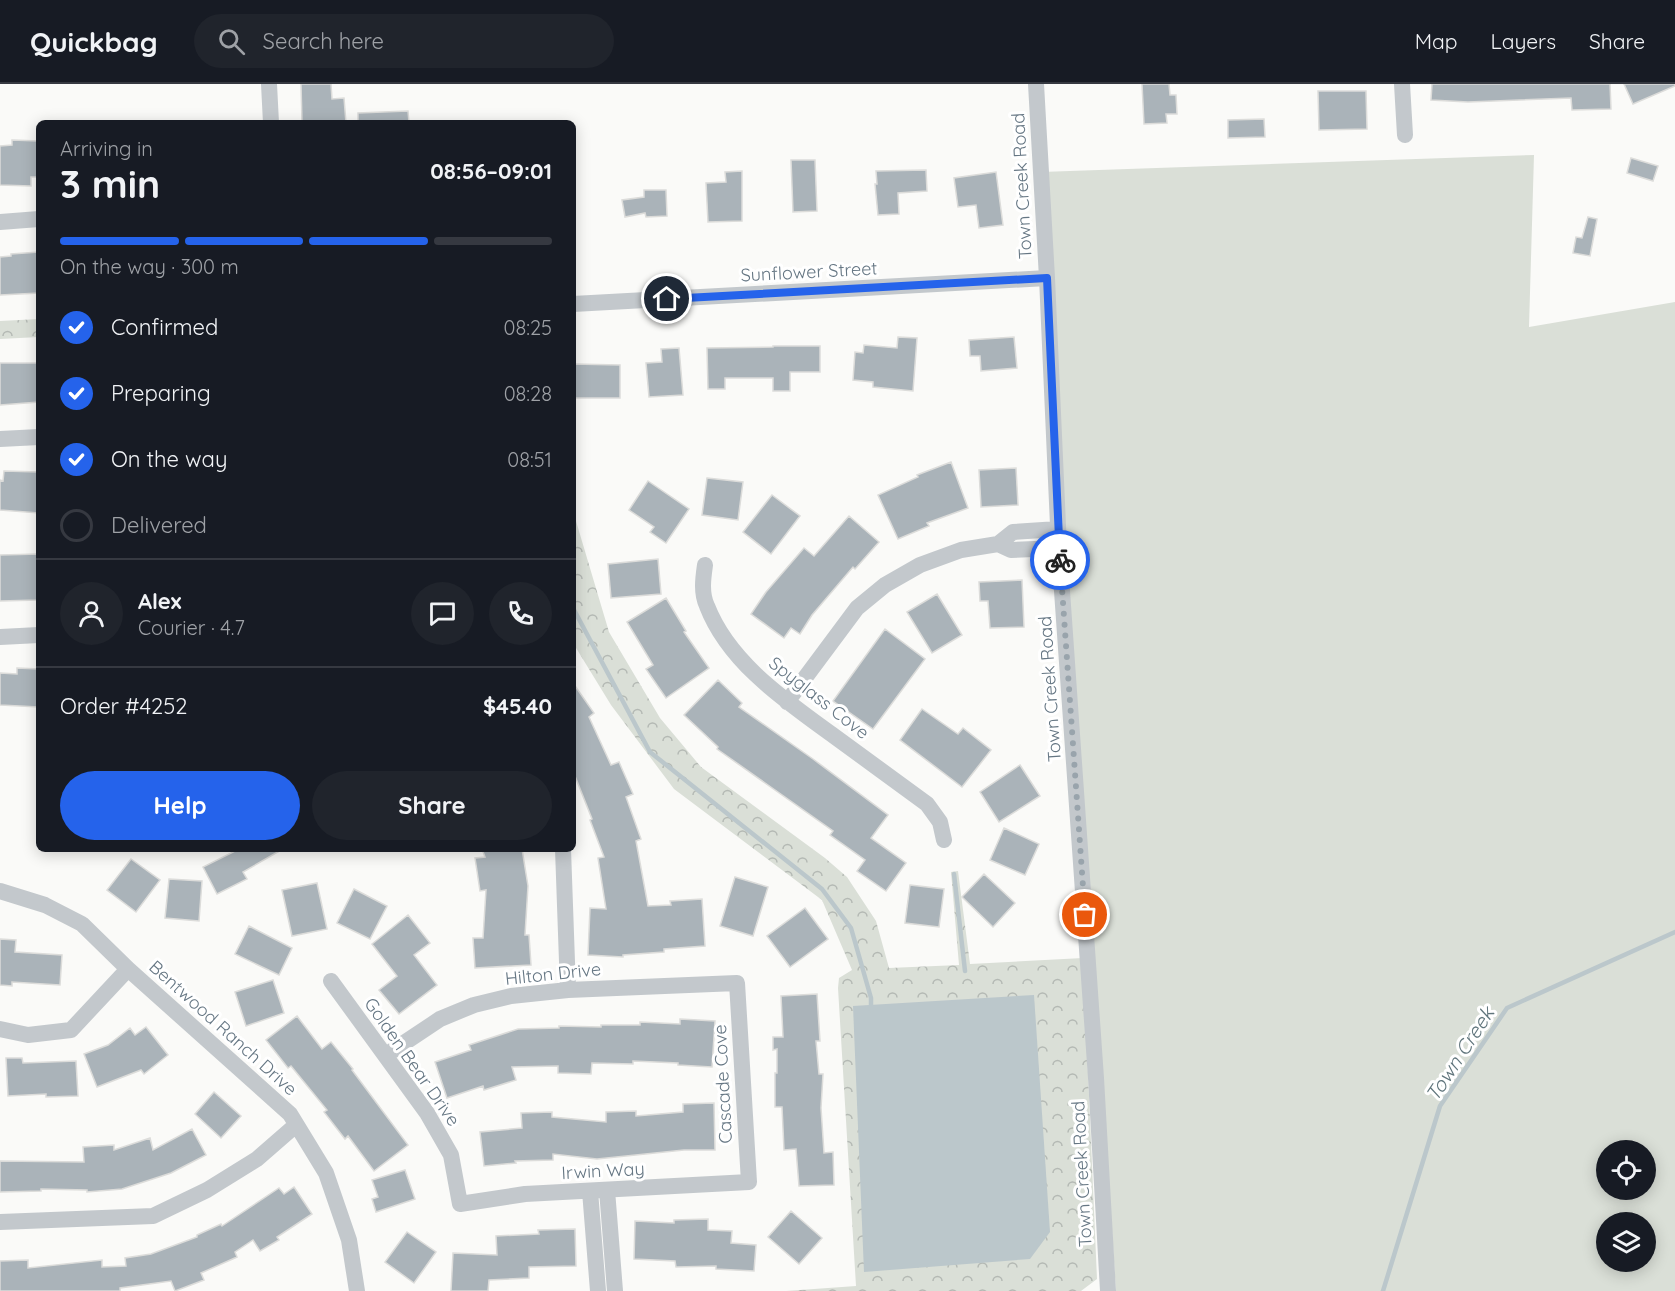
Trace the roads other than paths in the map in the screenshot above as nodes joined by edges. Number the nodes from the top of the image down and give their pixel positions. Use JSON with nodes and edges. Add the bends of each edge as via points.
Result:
{"nodes":[{"id":1,"x":269,"y":84,"type":"edge"},
{"id":2,"x":1036,"y":84,"type":"edge"},
{"id":3,"x":1402,"y":84,"type":"edge"},
{"id":4,"x":271,"y":120,"type":"edge"},
{"id":5,"x":1405,"y":135,"type":"dead end"},
{"id":6,"x":36,"y":219,"type":"edge"},
{"id":7,"x":0,"y":222,"type":"edge"},
{"id":8,"x":1047,"y":278,"type":"junction"},
{"id":9,"x":576,"y":304,"type":"edge"},
{"id":10,"x":36,"y":437,"type":"edge"},
{"id":11,"x":0,"y":439,"type":"edge"},
{"id":12,"x":1058,"y":529,"type":"junction"},
{"id":13,"x":998,"y":544,"type":"junction"},
{"id":14,"x":1059,"y":548,"type":"junction"},
{"id":15,"x":705,"y":565,"type":"dead end"},
{"id":16,"x":36,"y":635,"type":"edge"},
{"id":17,"x":0,"y":637,"type":"edge"},
{"id":18,"x":788,"y":702,"type":"junction"},
{"id":19,"x":944,"y":840,"type":"dead end"},
{"id":20,"x":563,"y":852,"type":"edge"},
{"id":21,"x":0,"y":891,"type":"edge"},
{"id":22,"x":128,"y":969,"type":"junction"},
{"id":23,"x":331,"y":981,"type":"dead end"},
{"id":24,"x":737,"y":983,"type":"joint"},
{"id":25,"x":568,"y":990,"type":"junction"},
{"id":26,"x":0,"y":1029,"type":"edge"},
{"id":27,"x":386,"y":1055,"type":"junction"},
{"id":28,"x":296,"y":1125,"type":"junction"},
{"id":29,"x":748,"y":1182,"type":"joint"},
{"id":30,"x":598,"y":1191,"type":"junction"},
{"id":31,"x":460,"y":1204,"type":"joint"},
{"id":32,"x":0,"y":1222,"type":"edge"},
{"id":33,"x":357,"y":1291,"type":"edge"},
{"id":34,"x":598,"y":1291,"type":"edge"},
{"id":35,"x":615,"y":1291,"type":"edge"},
{"id":36,"x":1108,"y":1291,"type":"edge"}],
"edges":[{"from":1,"to":4,"type":"street"},
{"from":2,"to":8,"type":"street","name":"Town Creek Road"},
{"from":3,"to":5,"type":"street"},
{"from":6,"to":7,"type":"street"},
{"from":8,"to":9,"type":"street","name":"Sunflower Street"},
{"from":8,"to":12,"type":"street","name":"Town Creek Road"},
{"from":10,"to":11,"type":"street"},
{"from":12,"to":13,"type":"street","via":[[1013,532]]},
{"from":12,"to":14,"type":"street","name":"Town Creek Road"},
{"from":13,"to":14,"type":"street","via":[[1011,550]]},
{"from":13,"to":18,"type":"street","via":[[961,550],[920,565],[885,585],[858,608]]},
{"from":14,"to":36,"type":"street","name":"Town Creek Road"},
{"from":15,"to":18,"type":"street","name":"Spyglass Cove","via":[[702,583],[706,605],[722,633],[750,670]]},
{"from":16,"to":17,"type":"street"},
{"from":18,"to":19,"type":"street","name":"Spyglass Cove","via":[[927,804],[940,822]]},
{"from":20,"to":25,"type":"street"},
{"from":21,"to":22,"type":"street","name":"Bentwood Ranch Drive","via":[[45,905],[82,924]]},
{"from":22,"to":26,"type":"street","via":[[71,1030],[28,1035]]},
{"from":22,"to":28,"type":"street","name":"Bentwood Ranch Drive","via":[[290,1114]]},
{"from":23,"to":27,"type":"street","name":"Golden Bear Drive"},
{"from":24,"to":25,"type":"street","name":"Hilton Drive"},
{"from":24,"to":29,"type":"street","name":"Cascade Cove"},
{"from":25,"to":27,"type":"street","name":"Hilton Drive","via":[[510,996],[474,1005],[440,1019]]},
{"from":27,"to":31,"type":"street","name":"Golden Bear Drive","via":[[451,1155]]},
{"from":28,"to":32,"type":"street","via":[[257,1159],[207,1190],[153,1216]]},
{"from":28,"to":33,"type":"street","name":"Bentwood Ranch Drive","via":[[326,1173],[349,1240]]},
{"from":29,"to":30,"type":"street","name":"Irwin Way"},
{"from":30,"to":31,"type":"street","name":"Irwin Way","via":[[525,1194]]},
{"from":30,"to":34,"type":"street"},
{"from":30,"to":35,"type":"street"}]}
